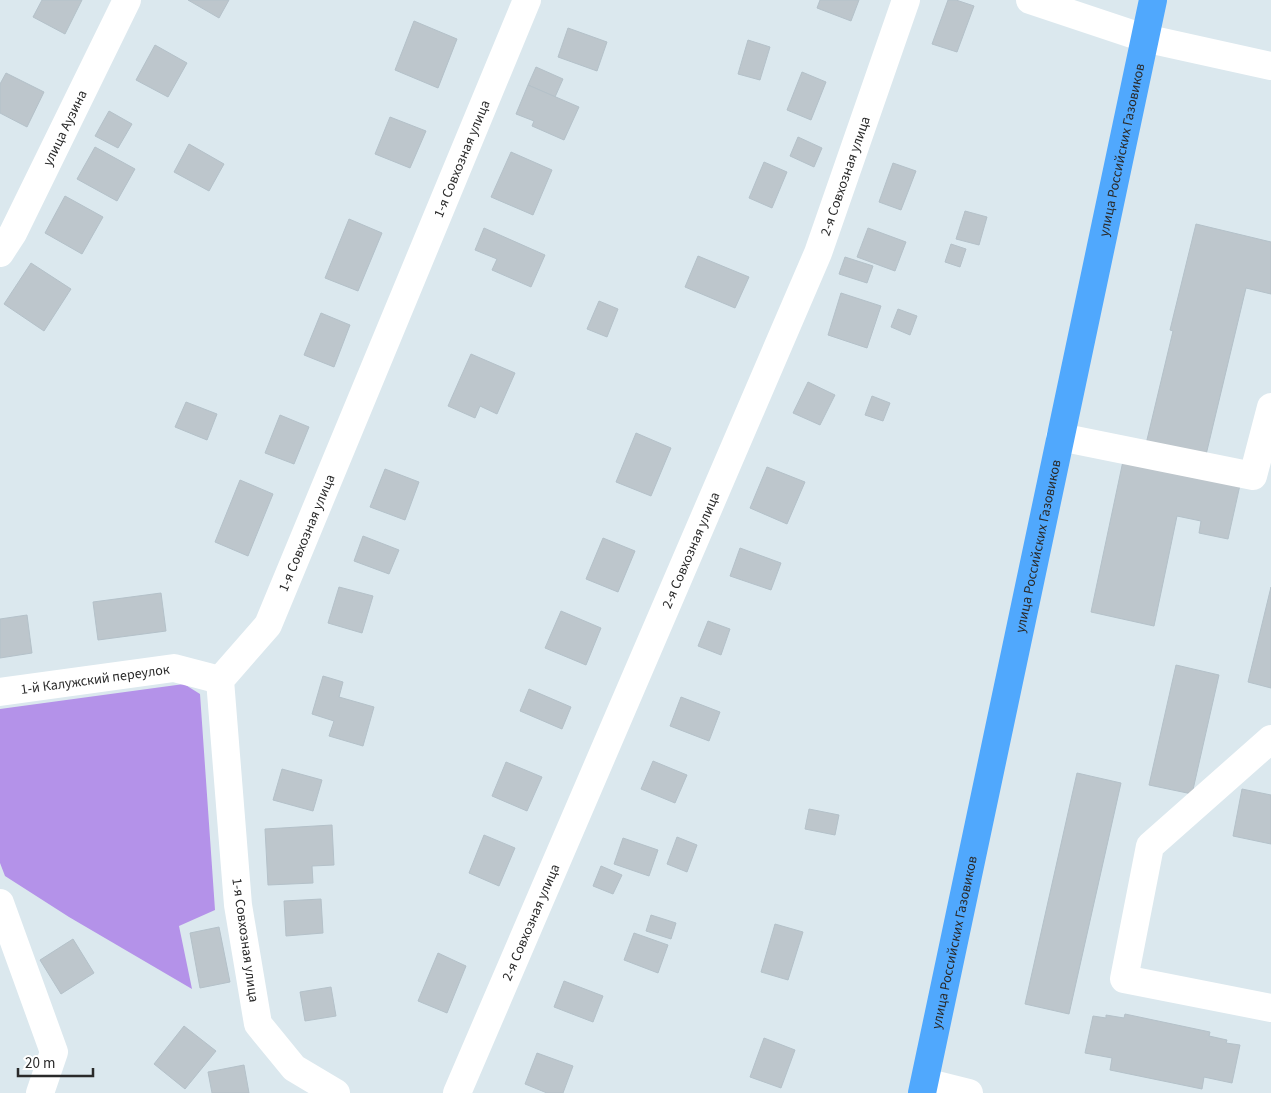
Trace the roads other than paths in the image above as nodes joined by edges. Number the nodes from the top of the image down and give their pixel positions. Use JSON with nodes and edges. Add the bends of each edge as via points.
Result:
{"nodes":[{"id":1,"x":127,"y":0,"type":"edge"},
{"id":2,"x":527,"y":0,"type":"edge"},
{"id":3,"x":906,"y":0,"type":"edge"},
{"id":4,"x":1030,"y":0,"type":"edge"},
{"id":5,"x":1153,"y":0,"type":"edge"},
{"id":6,"x":1144,"y":38,"type":"junction"},
{"id":7,"x":1271,"y":66,"type":"edge"},
{"id":8,"x":0,"y":253,"type":"edge"},
{"id":9,"x":1271,"y":407,"type":"edge"},
{"id":10,"x":1060,"y":437,"type":"junction"},
{"id":11,"x":220,"y":680,"type":"junction"},
{"id":12,"x":0,"y":692,"type":"edge"},
{"id":13,"x":1271,"y":740,"type":"edge"},
{"id":14,"x":0,"y":903,"type":"edge"},
{"id":15,"x":1271,"y":1008,"type":"edge"},
{"id":16,"x":296,"y":1080,"type":"edge"},
{"id":17,"x":924,"y":1088,"type":"edge"},
{"id":18,"x":40,"y":1093,"type":"edge"},
{"id":19,"x":336,"y":1093,"type":"edge"},
{"id":20,"x":456,"y":1093,"type":"edge"},
{"id":21,"x":969,"y":1093,"type":"edge"}],
"edges":[{"from":1,"to":8,"type":"street","name":"улица Аузина"},
{"from":2,"to":11,"type":"street","name":"1-я Совхозная улица","via":[[268,625]]},
{"from":3,"to":20,"type":"street","name":"2-я Совхозная улица","via":[[818,253]]},
{"from":4,"to":6,"type":"street"},
{"from":5,"to":6,"type":"main road","name":"улица Российских Газовиков"},
{"from":6,"to":7,"type":"street"},
{"from":6,"to":10,"type":"main road","name":"улица Российских Газовиков"},
{"from":9,"to":10,"type":"street","via":[[1254,476]]},
{"from":10,"to":17,"type":"main road","name":"улица Российских Газовиков"},
{"from":11,"to":12,"type":"street","name":"1-й Калужский переулок","via":[[174,668]]},
{"from":11,"to":16,"type":"street","name":"1-я Совхозная улица","via":[[239,913],[258,1024]]},
{"from":13,"to":15,"type":"street","via":[[1150,846],[1124,979]]},
{"from":14,"to":18,"type":"street","via":[[54,1052]]},
{"from":16,"to":19,"type":"street","name":"1-я Совхозная улица"},
{"from":17,"to":21,"type":"street"}]}
